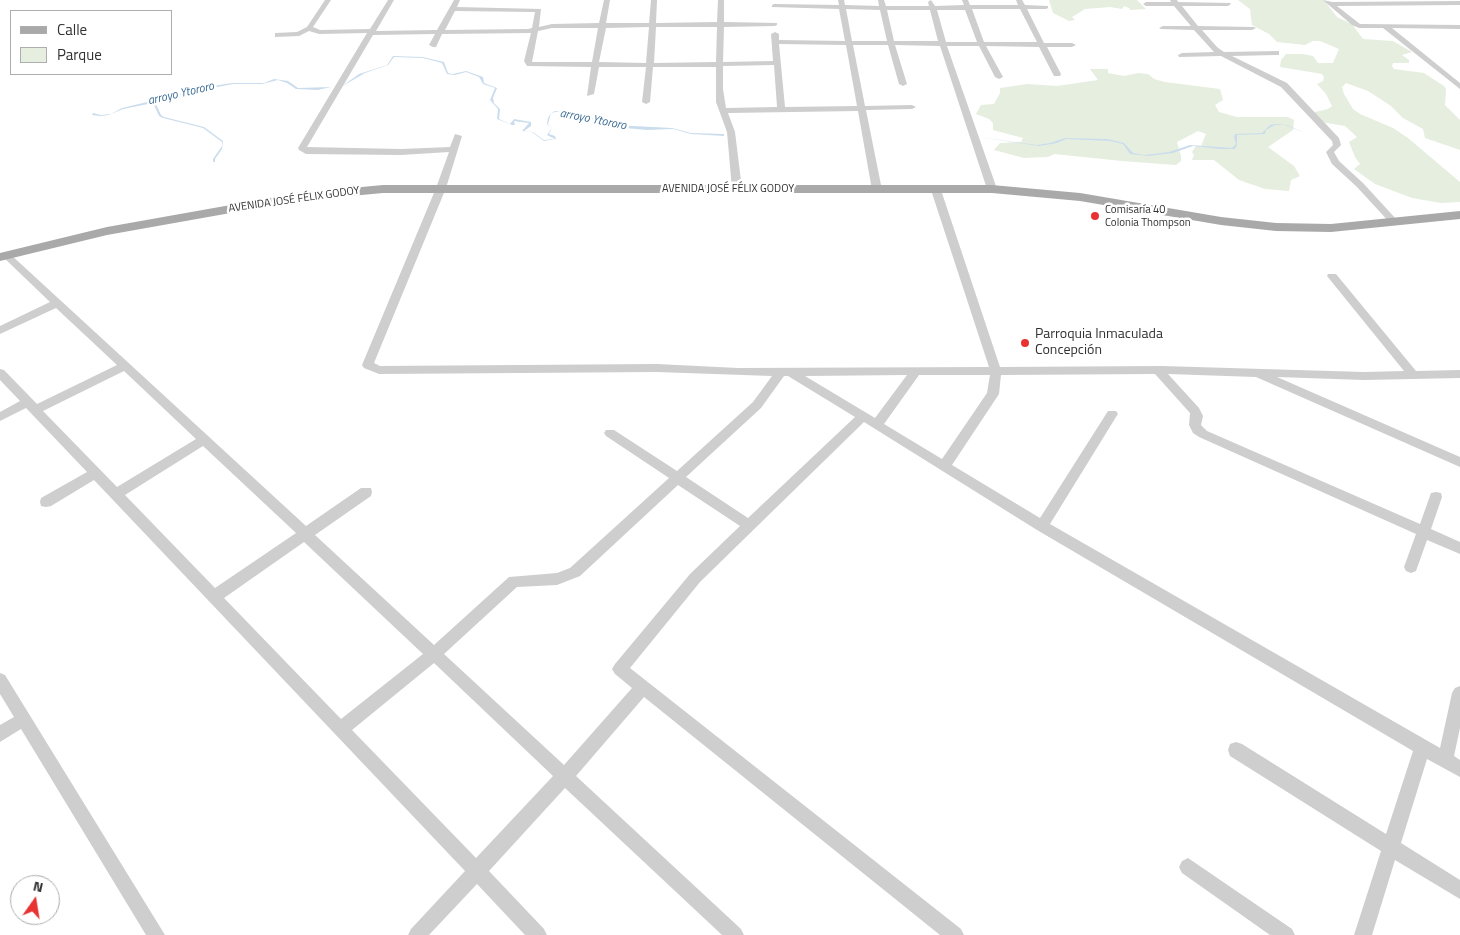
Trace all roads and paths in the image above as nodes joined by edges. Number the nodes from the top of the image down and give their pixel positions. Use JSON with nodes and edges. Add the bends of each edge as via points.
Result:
{"nodes":[{"id":1,"x":328,"y":0,"type":"edge"},
{"id":2,"x":391,"y":0,"type":"edge"},
{"id":3,"x":457,"y":0,"type":"edge"},
{"id":4,"x":607,"y":0,"type":"edge"},
{"id":5,"x":654,"y":0,"type":"edge"},
{"id":6,"x":721,"y":0,"type":"edge"},
{"id":7,"x":930,"y":0,"type":"edge"},
{"id":8,"x":1174,"y":2,"type":"edge"},
{"id":9,"x":1329,"y":2,"type":"edge"},
{"id":10,"x":774,"y":3,"type":"edge"},
{"id":11,"x":841,"y":3,"type":"edge"},
{"id":12,"x":1460,"y":3,"type":"edge"},
{"id":13,"x":882,"y":4,"type":"edge"},
{"id":14,"x":967,"y":4,"type":"edge"},
{"id":15,"x":1020,"y":4,"type":"edge"},
{"id":16,"x":1146,"y":4,"type":"dead end"},
{"id":17,"x":1228,"y":4,"type":"dead end"},
{"id":18,"x":1046,"y":7,"type":"dead end"},
{"id":19,"x":933,"y":8,"type":"junction"},
{"id":20,"x":452,"y":9,"type":"junction"},
{"id":21,"x":775,"y":24,"type":"junction"},
{"id":22,"x":652,"y":25,"type":"junction"},
{"id":23,"x":720,"y":25,"type":"junction"},
{"id":24,"x":601,"y":26,"type":"junction"},
{"id":25,"x":535,"y":27,"type":"junction"},
{"id":26,"x":1386,"y":27,"type":"junction"},
{"id":27,"x":1448,"y":27,"type":"junction"},
{"id":28,"x":1460,"y":27,"type":"edge"},
{"id":29,"x":309,"y":28,"type":"junction"},
{"id":30,"x":1162,"y":28,"type":"dead end"},
{"id":31,"x":1196,"y":28,"type":"junction"},
{"id":32,"x":1252,"y":28,"type":"dead end"},
{"id":33,"x":372,"y":32,"type":"junction"},
{"id":34,"x":440,"y":32,"type":"junction"},
{"id":35,"x":278,"y":35,"type":"dead end"},
{"id":36,"x":1460,"y":36,"type":"edge"},
{"id":37,"x":776,"y":42,"type":"junction"},
{"id":38,"x":849,"y":44,"type":"junction"},
{"id":39,"x":891,"y":44,"type":"junction"},
{"id":40,"x":943,"y":44,"type":"junction"},
{"id":41,"x":1042,"y":44,"type":"junction"},
{"id":42,"x":433,"y":45,"type":"dead end"},
{"id":43,"x":982,"y":45,"type":"junction"},
{"id":44,"x":1072,"y":45,"type":"dead end"},
{"id":45,"x":1276,"y":53,"type":"dead end"},
{"id":46,"x":1222,"y":54,"type":"junction"},
{"id":47,"x":1182,"y":55,"type":"dead end"},
{"id":48,"x":778,"y":63,"type":"junction"},
{"id":49,"x":596,"y":64,"type":"junction"},
{"id":50,"x":650,"y":64,"type":"junction"},
{"id":51,"x":719,"y":64,"type":"junction"},
{"id":52,"x":1057,"y":74,"type":"dead end"},
{"id":53,"x":999,"y":77,"type":"dead end"},
{"id":54,"x":903,"y":84,"type":"dead end"},
{"id":55,"x":1460,"y":86,"type":"edge"},
{"id":56,"x":590,"y":94,"type":"dead end"},
{"id":57,"x":646,"y":102,"type":"dead end"},
{"id":58,"x":860,"y":107,"type":"junction"},
{"id":59,"x":912,"y":107,"type":"dead end"},
{"id":60,"x":781,"y":109,"type":"junction"},
{"id":61,"x":722,"y":111,"type":"junction"},
{"id":62,"x":458,"y":136,"type":"dead end"},
{"id":63,"x":454,"y":149,"type":"junction"},
{"id":64,"x":441,"y":188,"type":"junction"},
{"id":65,"x":992,"y":189,"type":"junction"},
{"id":66,"x":737,"y":190,"type":"junction"},
{"id":67,"x":877,"y":190,"type":"junction"},
{"id":68,"x":936,"y":190,"type":"junction"},
{"id":69,"x":1460,"y":214,"type":"edge"},
{"id":70,"x":1394,"y":222,"type":"junction"},
{"id":71,"x":3,"y":256,"type":"edge"},
{"id":72,"x":1332,"y":276,"type":"dead end"},
{"id":73,"x":58,"y":303,"type":"junction"},
{"id":74,"x":0,"y":330,"type":"edge"},
{"id":75,"x":125,"y":366,"type":"junction"},
{"id":76,"x":917,"y":370,"type":"junction"},
{"id":77,"x":1158,"y":370,"type":"junction"},
{"id":78,"x":785,"y":371,"type":"junction"},
{"id":79,"x":996,"y":372,"type":"junction"},
{"id":80,"x":1254,"y":372,"type":"junction"},
{"id":81,"x":0,"y":373,"type":"edge"},
{"id":82,"x":1460,"y":374,"type":"edge"},
{"id":83,"x":1413,"y":375,"type":"junction"},
{"id":84,"x":31,"y":406,"type":"junction"},
{"id":85,"x":1112,"y":414,"type":"dead end"},
{"id":86,"x":863,"y":416,"type":"junction"},
{"id":87,"x":0,"y":417,"type":"edge"},
{"id":88,"x":877,"y":425,"type":"junction"},
{"id":89,"x":610,"y":432,"type":"dead end"},
{"id":90,"x":204,"y":440,"type":"junction"},
{"id":91,"x":1460,"y":462,"type":"edge"},
{"id":92,"x":944,"y":466,"type":"junction"},
{"id":93,"x":95,"y":473,"type":"junction"},
{"id":94,"x":678,"y":478,"type":"junction"},
{"id":95,"x":366,"y":492,"type":"dead end"},
{"id":96,"x":116,"y":494,"type":"junction"},
{"id":97,"x":1436,"y":497,"type":"dead end"},
{"id":98,"x":46,"y":502,"type":"dead end"},
{"id":99,"x":750,"y":526,"type":"junction"},
{"id":100,"x":1042,"y":526,"type":"junction"},
{"id":101,"x":1424,"y":532,"type":"junction"},
{"id":102,"x":306,"y":534,"type":"junction"},
{"id":103,"x":1460,"y":548,"type":"edge"},
{"id":104,"x":1411,"y":567,"type":"dead end"},
{"id":105,"x":214,"y":597,"type":"junction"},
{"id":106,"x":434,"y":654,"type":"junction"},
{"id":107,"x":0,"y":680,"type":"edge"},
{"id":108,"x":643,"y":687,"type":"junction"},
{"id":109,"x":1460,"y":693,"type":"edge"},
{"id":110,"x":24,"y":719,"type":"junction"},
{"id":111,"x":341,"y":730,"type":"junction"},
{"id":112,"x":0,"y":734,"type":"edge"},
{"id":113,"x":1422,"y":748,"type":"junction"},
{"id":114,"x":1236,"y":750,"type":"dead end"},
{"id":115,"x":1444,"y":760,"type":"junction"},
{"id":116,"x":1460,"y":768,"type":"edge"},
{"id":117,"x":565,"y":776,"type":"junction"},
{"id":118,"x":1391,"y":847,"type":"junction"},
{"id":119,"x":1188,"y":867,"type":"dead end"},
{"id":120,"x":476,"y":870,"type":"junction"},
{"id":121,"x":1460,"y":890,"type":"edge"},
{"id":122,"x":156,"y":935,"type":"edge"},
{"id":123,"x":417,"y":935,"type":"edge"},
{"id":124,"x":538,"y":935,"type":"edge"},
{"id":125,"x":735,"y":935,"type":"edge"},
{"id":126,"x":955,"y":935,"type":"edge"},
{"id":127,"x":1286,"y":935,"type":"edge"},
{"id":128,"x":1363,"y":935,"type":"edge"}],
"edges":[{"from":1,"to":29,"type":"street"},
{"from":2,"to":33,"type":"street"},
{"from":3,"to":20,"type":"street"},
{"from":4,"to":24,"type":"street"},
{"from":5,"to":22,"type":"street"},
{"from":6,"to":23,"type":"street"},
{"from":7,"to":19,"type":"street"},
{"from":8,"to":16,"type":"street"},
{"from":8,"to":17,"type":"street"},
{"from":8,"to":31,"type":"street"},
{"from":9,"to":12,"type":"street"},
{"from":9,"to":26,"type":"street","via":[[1357,25]]},
{"from":10,"to":11,"type":"street"},
{"from":10,"to":21,"type":"street"},
{"from":11,"to":13,"type":"street"},
{"from":11,"to":38,"type":"street"},
{"from":13,"to":19,"type":"street"},
{"from":13,"to":39,"type":"street"},
{"from":14,"to":15,"type":"street"},
{"from":14,"to":19,"type":"street"},
{"from":14,"to":43,"type":"street"},
{"from":15,"to":18,"type":"street"},
{"from":15,"to":41,"type":"street"},
{"from":19,"to":40,"type":"street"},
{"from":20,"to":25,"type":"street","via":[[535,9],[539,10]]},
{"from":20,"to":34,"type":"street"},
{"from":21,"to":23,"type":"street"},
{"from":21,"to":37,"type":"street"},
{"from":22,"to":23,"type":"street"},
{"from":22,"to":24,"type":"street"},
{"from":22,"to":50,"type":"street"},
{"from":23,"to":51,"type":"street"},
{"from":24,"to":25,"type":"street"},
{"from":24,"to":49,"type":"street"},
{"from":25,"to":34,"type":"street"},
{"from":25,"to":49,"type":"street","via":[[530,64]]},
{"from":26,"to":27,"type":"street"},
{"from":26,"to":55,"type":"street"},
{"from":27,"to":28,"type":"street"},
{"from":27,"to":36,"type":"street"},
{"from":29,"to":33,"type":"street","via":[[319,32]]},
{"from":29,"to":35,"type":"street","via":[[299,34]]},
{"from":30,"to":31,"type":"street"},
{"from":31,"to":32,"type":"street"},
{"from":31,"to":46,"type":"street"},
{"from":33,"to":34,"type":"street"},
{"from":33,"to":63,"type":"street","via":[[302,148],[304,151]]},
{"from":34,"to":42,"type":"street"},
{"from":37,"to":38,"type":"street"},
{"from":37,"to":48,"type":"street"},
{"from":38,"to":39,"type":"street"},
{"from":38,"to":58,"type":"street"},
{"from":39,"to":40,"type":"street"},
{"from":39,"to":54,"type":"street"},
{"from":40,"to":43,"type":"street"},
{"from":40,"to":65,"type":"street"},
{"from":41,"to":43,"type":"street"},
{"from":41,"to":44,"type":"street"},
{"from":41,"to":52,"type":"street"},
{"from":43,"to":53,"type":"street"},
{"from":45,"to":46,"type":"street"},
{"from":46,"to":47,"type":"street"},
{"from":46,"to":70,"type":"street","via":[[1284,85],[1336,140],[1337,145],[1330,152],[1335,162]]},
{"from":48,"to":51,"type":"street"},
{"from":48,"to":60,"type":"street"},
{"from":49,"to":50,"type":"street"},
{"from":49,"to":56,"type":"street"},
{"from":50,"to":51,"type":"street"},
{"from":50,"to":57,"type":"street"},
{"from":51,"to":61,"type":"street","via":[[718,89]]},
{"from":58,"to":59,"type":"street"},
{"from":58,"to":60,"type":"street"},
{"from":58,"to":67,"type":"street"},
{"from":60,"to":61,"type":"street"},
{"from":61,"to":66,"type":"street","via":[[731,132]]},
{"from":62,"to":63,"type":"street"},
{"from":63,"to":64,"type":"street"},
{"from":64,"to":66,"type":"main road","name":"AVENIDA JOSÉ FÉLIX GODOY"},
{"from":64,"to":71,"type":"main road","name":"AVENIDA JOSÉ FÉLIX GODOY","via":[[383,189],[298,197],[107,231]]},
{"from":64,"to":78,"type":"street","via":[[368,365],[379,370],[657,368]]},
{"from":65,"to":68,"type":"main road","name":"AVENIDA JOSÉ FÉLIX GODOY"},
{"from":65,"to":70,"type":"main road","name":"AVENIDA JOSÉ FÉLIX GODOY","via":[[1080,197],[1276,227],[1331,228]]},
{"from":66,"to":67,"type":"main road","name":"AVENIDA JOSÉ FÉLIX GODOY"},
{"from":67,"to":68,"type":"main road","name":"AVENIDA JOSÉ FÉLIX GODOY"},
{"from":68,"to":79,"type":"street"},
{"from":69,"to":70,"type":"main road","name":"AVENIDA JOSÉ FÉLIX GODOY"},
{"from":71,"to":73,"type":"street"},
{"from":72,"to":83,"type":"street"},
{"from":73,"to":74,"type":"street"},
{"from":73,"to":75,"type":"street"},
{"from":75,"to":84,"type":"street"},
{"from":75,"to":90,"type":"street"},
{"from":76,"to":78,"type":"street"},
{"from":76,"to":79,"type":"street"},
{"from":76,"to":88,"type":"street"},
{"from":77,"to":79,"type":"street"},
{"from":77,"to":80,"type":"street"},
{"from":77,"to":101,"type":"street","via":[[1195,411],[1195,426],[1203,434]]},
{"from":78,"to":86,"type":"street"},
{"from":78,"to":94,"type":"street","via":[[757,405]]},
{"from":79,"to":92,"type":"street","via":[[993,394]]},
{"from":80,"to":83,"type":"street"},
{"from":80,"to":91,"type":"street"},
{"from":81,"to":84,"type":"street"},
{"from":82,"to":83,"type":"street"},
{"from":84,"to":87,"type":"street"},
{"from":84,"to":93,"type":"street"},
{"from":85,"to":100,"type":"street"},
{"from":86,"to":88,"type":"street"},
{"from":86,"to":99,"type":"street"},
{"from":88,"to":92,"type":"street"},
{"from":89,"to":94,"type":"street"},
{"from":90,"to":96,"type":"street"},
{"from":90,"to":102,"type":"street"},
{"from":92,"to":100,"type":"street"},
{"from":93,"to":96,"type":"street"},
{"from":93,"to":98,"type":"street"},
{"from":94,"to":99,"type":"street"},
{"from":94,"to":106,"type":"street","via":[[575,572],[557,579],[514,582]]},
{"from":95,"to":102,"type":"street"},
{"from":96,"to":105,"type":"street"},
{"from":97,"to":101,"type":"street"},
{"from":99,"to":108,"type":"street","via":[[695,578],[620,669]]},
{"from":100,"to":113,"type":"street"},
{"from":101,"to":103,"type":"street"},
{"from":101,"to":104,"type":"street"},
{"from":102,"to":105,"type":"street"},
{"from":102,"to":106,"type":"street"},
{"from":105,"to":111,"type":"street"},
{"from":106,"to":111,"type":"street"},
{"from":106,"to":117,"type":"street"},
{"from":107,"to":110,"type":"street"},
{"from":108,"to":117,"type":"street"},
{"from":108,"to":126,"type":"street"},
{"from":109,"to":115,"type":"street"},
{"from":110,"to":112,"type":"street"},
{"from":110,"to":122,"type":"street"},
{"from":111,"to":120,"type":"street"},
{"from":113,"to":115,"type":"street"},
{"from":113,"to":118,"type":"street"},
{"from":114,"to":118,"type":"street"},
{"from":115,"to":116,"type":"street"},
{"from":117,"to":120,"type":"street"},
{"from":117,"to":125,"type":"street"},
{"from":118,"to":121,"type":"street"},
{"from":118,"to":128,"type":"street"},
{"from":119,"to":127,"type":"street"},
{"from":120,"to":123,"type":"street"},
{"from":120,"to":124,"type":"street"}]}
